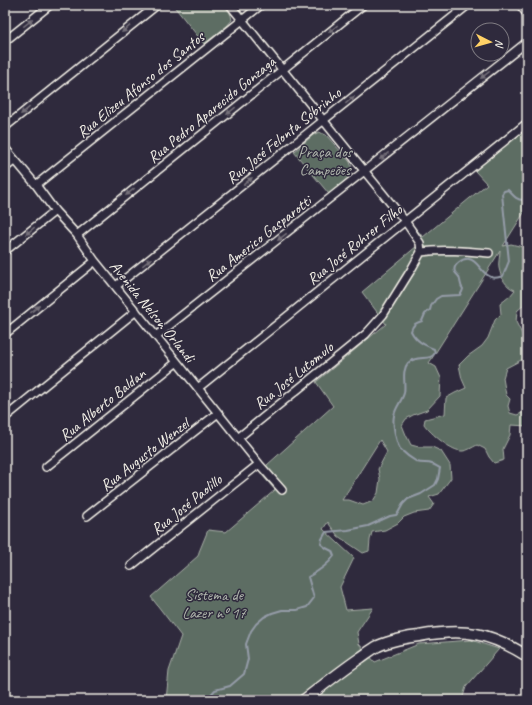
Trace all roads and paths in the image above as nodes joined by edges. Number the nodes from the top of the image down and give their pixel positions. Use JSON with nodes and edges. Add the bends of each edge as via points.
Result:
{"nodes":[{"id":1,"x":50,"y":5,"type":"edge"},
{"id":2,"x":157,"y":5,"type":"edge"},
{"id":3,"x":230,"y":5,"type":"edge"},
{"id":4,"x":261,"y":5,"type":"edge"},
{"id":5,"x":363,"y":5,"type":"edge"},
{"id":6,"x":468,"y":5,"type":"edge"},
{"id":7,"x":520,"y":5,"type":"edge"},
{"id":8,"x":527,"y":14,"type":"edge"},
{"id":9,"x":242,"y":21,"type":"junction"},
{"id":10,"x":5,"y":41,"type":"edge"},
{"id":11,"x":527,"y":42,"type":"edge"},
{"id":12,"x":282,"y":70,"type":"junction"},
{"id":13,"x":324,"y":121,"type":"junction"},
{"id":14,"x":527,"y":123,"type":"edge"},
{"id":15,"x":5,"y":127,"type":"edge"},
{"id":16,"x":5,"y":148,"type":"edge"},
{"id":17,"x":15,"y":160,"type":"junction"},
{"id":18,"x":5,"y":168,"type":"edge"},
{"id":19,"x":364,"y":171,"type":"junction"},
{"id":20,"x":36,"y":185,"type":"junction"},
{"id":21,"x":55,"y":211,"type":"junction"},
{"id":22,"x":405,"y":221,"type":"junction"},
{"id":23,"x":76,"y":235,"type":"junction"},
{"id":24,"x":5,"y":251,"type":"edge"},
{"id":25,"x":420,"y":252,"type":"junction"},
{"id":26,"x":489,"y":253,"type":"dead end"},
{"id":27,"x":95,"y":261,"type":"junction"},
{"id":28,"x":116,"y":286,"type":"junction"},
{"id":29,"x":136,"y":311,"type":"junction"},
{"id":30,"x":5,"y":334,"type":"edge"},
{"id":31,"x":156,"y":336,"type":"junction"},
{"id":32,"x":177,"y":362,"type":"junction"},
{"id":33,"x":198,"y":388,"type":"junction"},
{"id":34,"x":218,"y":413,"type":"junction"},
{"id":35,"x":8,"y":415,"type":"dead end"},
{"id":36,"x":238,"y":438,"type":"junction"},
{"id":37,"x":259,"y":464,"type":"junction"},
{"id":38,"x":46,"y":467,"type":"dead end"},
{"id":39,"x":282,"y":490,"type":"dead end"},
{"id":40,"x":87,"y":516,"type":"dead end"},
{"id":41,"x":131,"y":566,"type":"dead end"},
{"id":42,"x":527,"y":656,"type":"edge"},
{"id":43,"x":304,"y":700,"type":"edge"}],
"edges":[{"from":10,"to":1,"type":"street","one_way":true},
{"from":2,"to":15,"type":"street","one_way":true},
{"from":3,"to":9,"type":"street"},
{"from":4,"to":9,"type":"street","name":"Rua Elizeu Afonso dos Santos"},
{"from":5,"to":12,"type":"street","name":"Rua Pedro Aparecido Gonzaga","one_way":true},
{"from":13,"to":6,"type":"street","name":"Rua José Felonta Sobrinho","one_way":true},
{"from":7,"to":8,"type":"street"},
{"from":9,"to":12,"type":"street"},
{"from":9,"to":20,"type":"street","name":"Rua Elizeu Afonso dos Santos"},
{"from":11,"to":19,"type":"street","name":"Rua Americo Gasparotti","one_way":true},
{"from":12,"to":13,"type":"street"},
{"from":12,"to":23,"type":"street","name":"Rua Pedro Aparecido Gonzaga","one_way":true},
{"from":13,"to":19,"type":"street"},
{"from":28,"to":13,"type":"street","name":"Rua José Felonta Sobrinho","one_way":true},
{"from":14,"to":22,"type":"street","name":"Rua José Rohrer Filho"},
{"from":16,"to":17,"type":"street","name":"Avenida Nelson Orlandi"},
{"from":17,"to":18,"type":"street"},
{"from":17,"to":20,"type":"street","name":"Avenida Nelson Orlandi"},
{"from":19,"to":22,"type":"street"},
{"from":19,"to":31,"type":"street","name":"Rua Americo Gasparotti","one_way":true},
{"from":20,"to":21,"type":"street","name":"Avenida Nelson Orlandi"},
{"from":21,"to":23,"type":"street","name":"Avenida Nelson Orlandi"},
{"from":21,"to":24,"type":"street","one_way":true},
{"from":22,"to":25,"type":"street","via":[[420,243]]},
{"from":22,"to":33,"type":"street","name":"Rua José Rohrer Filho"},
{"from":23,"to":27,"type":"street","name":"Avenida Nelson Orlandi"},
{"from":25,"to":26,"type":"street","via":[[450,250]]},
{"from":25,"to":36,"type":"street","name":"Rua José Lutomulo","via":[[383,315],[366,334]]},
{"from":27,"to":28,"type":"street","name":"Avenida Nelson Orlandi"},
{"from":30,"to":27,"type":"street","one_way":true},
{"from":28,"to":29,"type":"street","name":"Avenida Nelson Orlandi"},
{"from":29,"to":31,"type":"street","name":"Avenida Nelson Orlandi"},
{"from":29,"to":35,"type":"street"},
{"from":31,"to":32,"type":"street","name":"Avenida Nelson Orlandi"},
{"from":32,"to":33,"type":"street","name":"Avenida Nelson Orlandi"},
{"from":32,"to":38,"type":"street","name":"Rua Alberto Baldan"},
{"from":33,"to":34,"type":"street","name":"Avenida Nelson Orlandi"},
{"from":34,"to":36,"type":"street","name":"Avenida Nelson Orlandi"},
{"from":34,"to":40,"type":"street","name":"Rua Augusto Wenzel"},
{"from":36,"to":37,"type":"street","name":"Avenida Nelson Orlandi"},
{"from":37,"to":39,"type":"street","name":"Avenida Nelson Orlandi"},
{"from":37,"to":41,"type":"street","name":"Rua José Paolillo"},
{"from":42,"to":43,"type":"main road","via":[[501,642],[469,633],[440,632],[406,638],[378,646]]}]}
